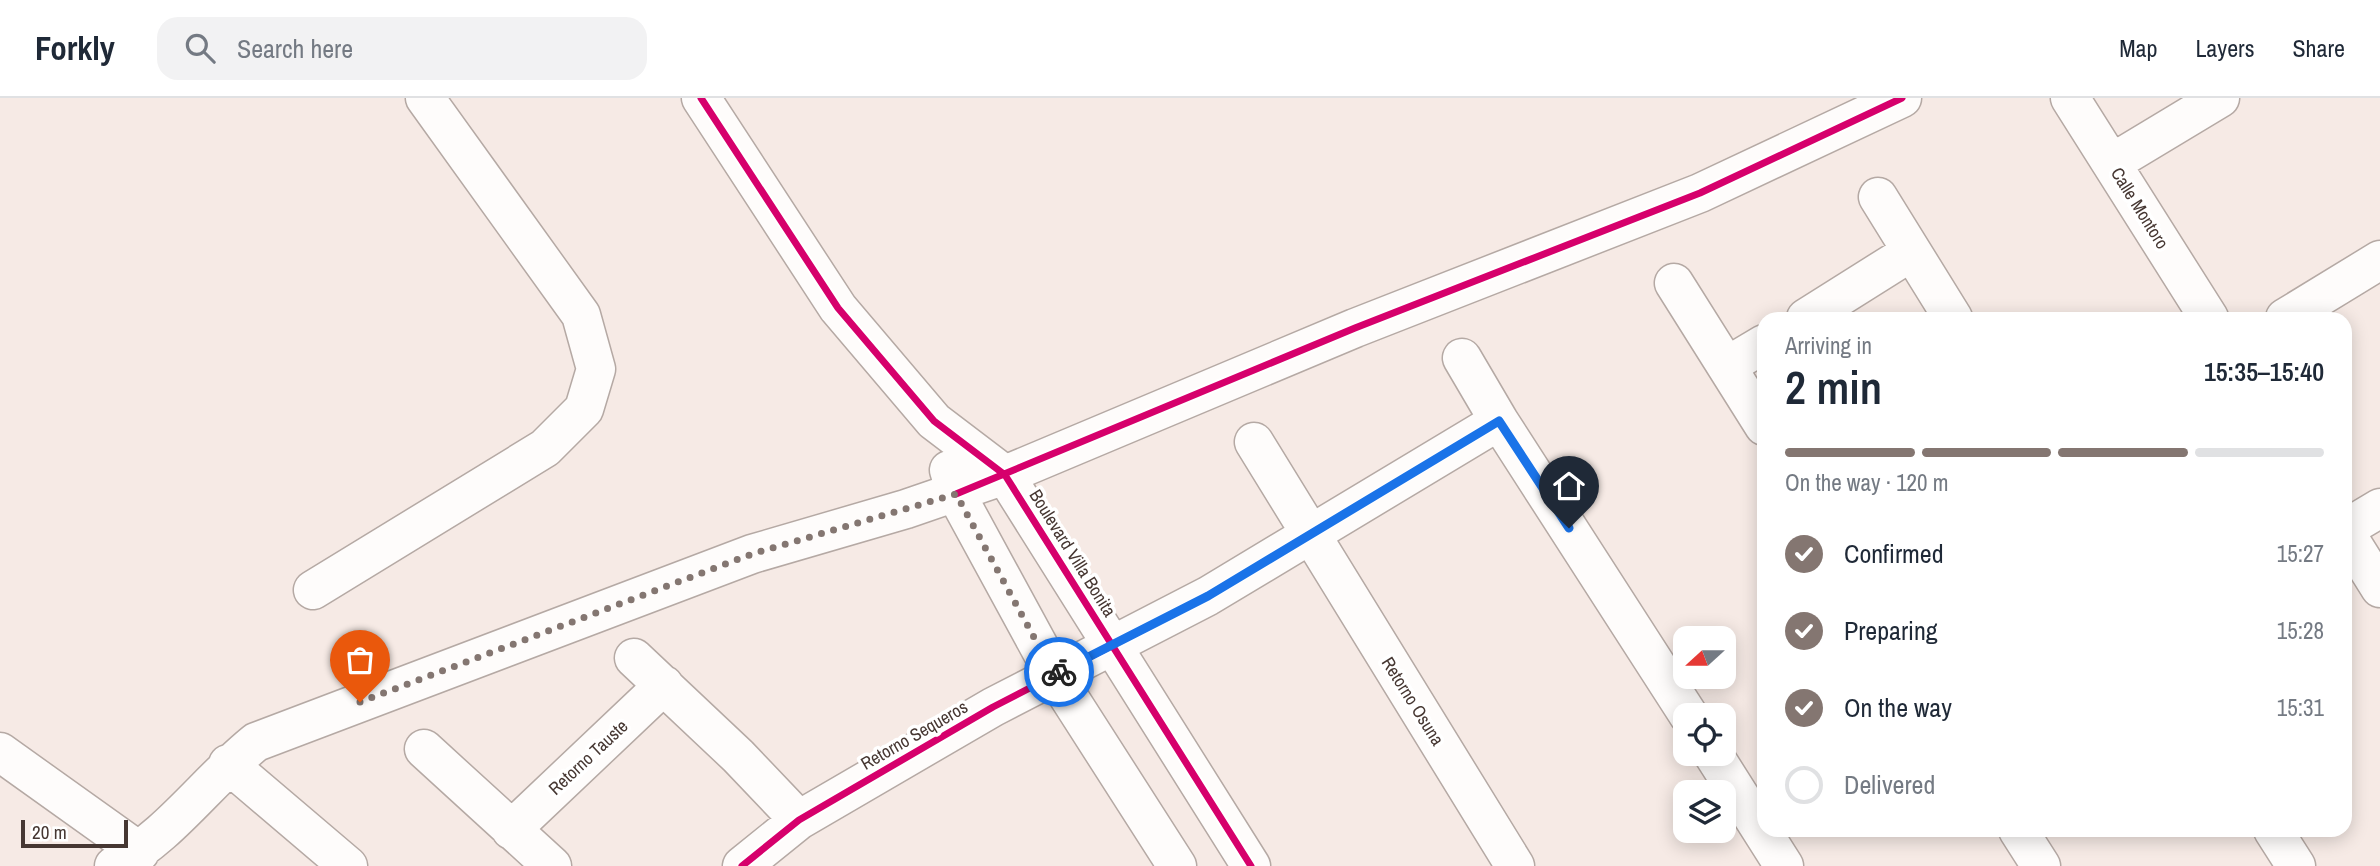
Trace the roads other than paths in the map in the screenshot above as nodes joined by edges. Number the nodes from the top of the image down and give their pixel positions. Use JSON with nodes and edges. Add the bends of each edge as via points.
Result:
{"nodes":[{"id":1,"x":425,"y":98,"type":"edge"},
{"id":2,"x":701,"y":98,"type":"edge"},
{"id":3,"x":1902,"y":98,"type":"edge"},
{"id":4,"x":2070,"y":98,"type":"edge"},
{"id":5,"x":2220,"y":98,"type":"edge"},
{"id":6,"x":2112,"y":163,"type":"junction"},
{"id":7,"x":1878,"y":197,"type":"dead end"},
{"id":8,"x":1911,"y":252,"type":"junction"},
{"id":9,"x":2380,"y":260,"type":"edge"},
{"id":10,"x":1674,"y":283,"type":"dead end"},
{"id":11,"x":1816,"y":312,"type":"edge"},
{"id":12,"x":1949,"y":312,"type":"edge"},
{"id":13,"x":2205,"y":312,"type":"edge"},
{"id":14,"x":2295,"y":312,"type":"edge"},
{"id":15,"x":1757,"y":348,"type":"edge"},
{"id":16,"x":1462,"y":358,"type":"dead end"},
{"id":17,"x":1727,"y":366,"type":"junction"},
{"id":18,"x":1757,"y":415,"type":"edge"},
{"id":19,"x":934,"y":421,"type":"junction"},
{"id":20,"x":1499,"y":421,"type":"junction"},
{"id":21,"x":1254,"y":442,"type":"dead end"},
{"id":22,"x":1005,"y":475,"type":"junction"},
{"id":23,"x":956,"y":494,"type":"junction"},
{"id":24,"x":2380,"y":508,"type":"edge"},
{"id":25,"x":2352,"y":526,"type":"edge"},
{"id":26,"x":1311,"y":536,"type":"junction"},
{"id":27,"x":2352,"y":542,"type":"edge"},
{"id":28,"x":2380,"y":588,"type":"edge"},
{"id":29,"x":313,"y":590,"type":"dead end"},
{"id":30,"x":1111,"y":646,"type":"junction"},
{"id":31,"x":634,"y":658,"type":"dead end"},
{"id":32,"x":1054,"y":674,"type":"junction"},
{"id":33,"x":664,"y":685,"type":"junction"},
{"id":34,"x":1681,"y":703,"type":"edge"},
{"id":35,"x":424,"y":748,"type":"dead end"},
{"id":36,"x":0,"y":752,"type":"edge"},
{"id":37,"x":228,"y":764,"type":"junction"},
{"id":38,"x":1721,"y":766,"type":"edge"},
{"id":39,"x":799,"y":820,"type":"junction"},
{"id":40,"x":1757,"y":823,"type":"edge"},
{"id":41,"x":511,"y":830,"type":"junction"},
{"id":42,"x":1766,"y":837,"type":"edge"},
{"id":43,"x":2022,"y":837,"type":"edge"},
{"id":44,"x":2278,"y":837,"type":"edge"},
{"id":45,"x":127,"y":859,"type":"edge"},
{"id":46,"x":1161,"y":861,"type":"edge"},
{"id":47,"x":348,"y":866,"type":"edge"},
{"id":48,"x":552,"y":866,"type":"edge"},
{"id":49,"x":742,"y":866,"type":"edge"},
{"id":50,"x":1251,"y":866,"type":"edge"},
{"id":51,"x":1515,"y":866,"type":"edge"},
{"id":52,"x":1784,"y":866,"type":"edge"},
{"id":53,"x":2041,"y":866,"type":"edge"},
{"id":54,"x":2297,"y":866,"type":"edge"}],
"edges":[{"from":1,"to":29,"type":"street","via":[[581,315],[596,369],[584,409],[545,448]]},
{"from":2,"to":19,"type":"street","via":[[838,308]]},
{"from":3,"to":22,"type":"street","via":[[1700,193],[1355,328]]},
{"from":4,"to":6,"type":"street","name":"Calle Montoro"},
{"from":5,"to":6,"type":"street"},
{"from":6,"to":13,"type":"street","name":"Calle Montoro"},
{"from":7,"to":8,"type":"street"},
{"from":8,"to":11,"type":"street"},
{"from":8,"to":12,"type":"street"},
{"from":9,"to":14,"type":"street"},
{"from":10,"to":17,"type":"street"},
{"from":15,"to":17,"type":"street"},
{"from":16,"to":20,"type":"street"},
{"from":17,"to":18,"type":"street"},
{"from":19,"to":22,"type":"street","name":"Boulevard Villa Bonita"},
{"from":19,"to":23,"type":"street"},
{"from":20,"to":26,"type":"street"},
{"from":20,"to":34,"type":"street"},
{"from":21,"to":26,"type":"street","name":"Retorno Osuna"},
{"from":22,"to":23,"type":"street"},
{"from":22,"to":30,"type":"street","name":"Boulevard Villa Bonita"},
{"from":23,"to":32,"type":"street"},
{"from":23,"to":37,"type":"street","via":[[752,554],[256,742]]},
{"from":24,"to":25,"type":"street"},
{"from":26,"to":30,"type":"street"},
{"from":26,"to":51,"type":"street","name":"Retorno Osuna"},
{"from":27,"to":28,"type":"street"},
{"from":30,"to":32,"type":"street","name":"Retorno Sequeros"},
{"from":30,"to":50,"type":"street","name":"Boulevard Villa Bonita"},
{"from":31,"to":33,"type":"street"},
{"from":32,"to":39,"type":"street","name":"Retorno Sequeros"},
{"from":32,"to":46,"type":"street"},
{"from":33,"to":39,"type":"street"},
{"from":33,"to":41,"type":"street","name":"Retorno Tauste"},
{"from":35,"to":41,"type":"street"},
{"from":36,"to":45,"type":"street"},
{"from":37,"to":45,"type":"street","via":[[192,806]]},
{"from":37,"to":47,"type":"street"},
{"from":38,"to":40,"type":"street"},
{"from":39,"to":49,"type":"street","name":"Retorno Sequeros"},
{"from":41,"to":48,"type":"street"},
{"from":42,"to":52,"type":"street"},
{"from":43,"to":53,"type":"street"},
{"from":44,"to":54,"type":"street"}]}
